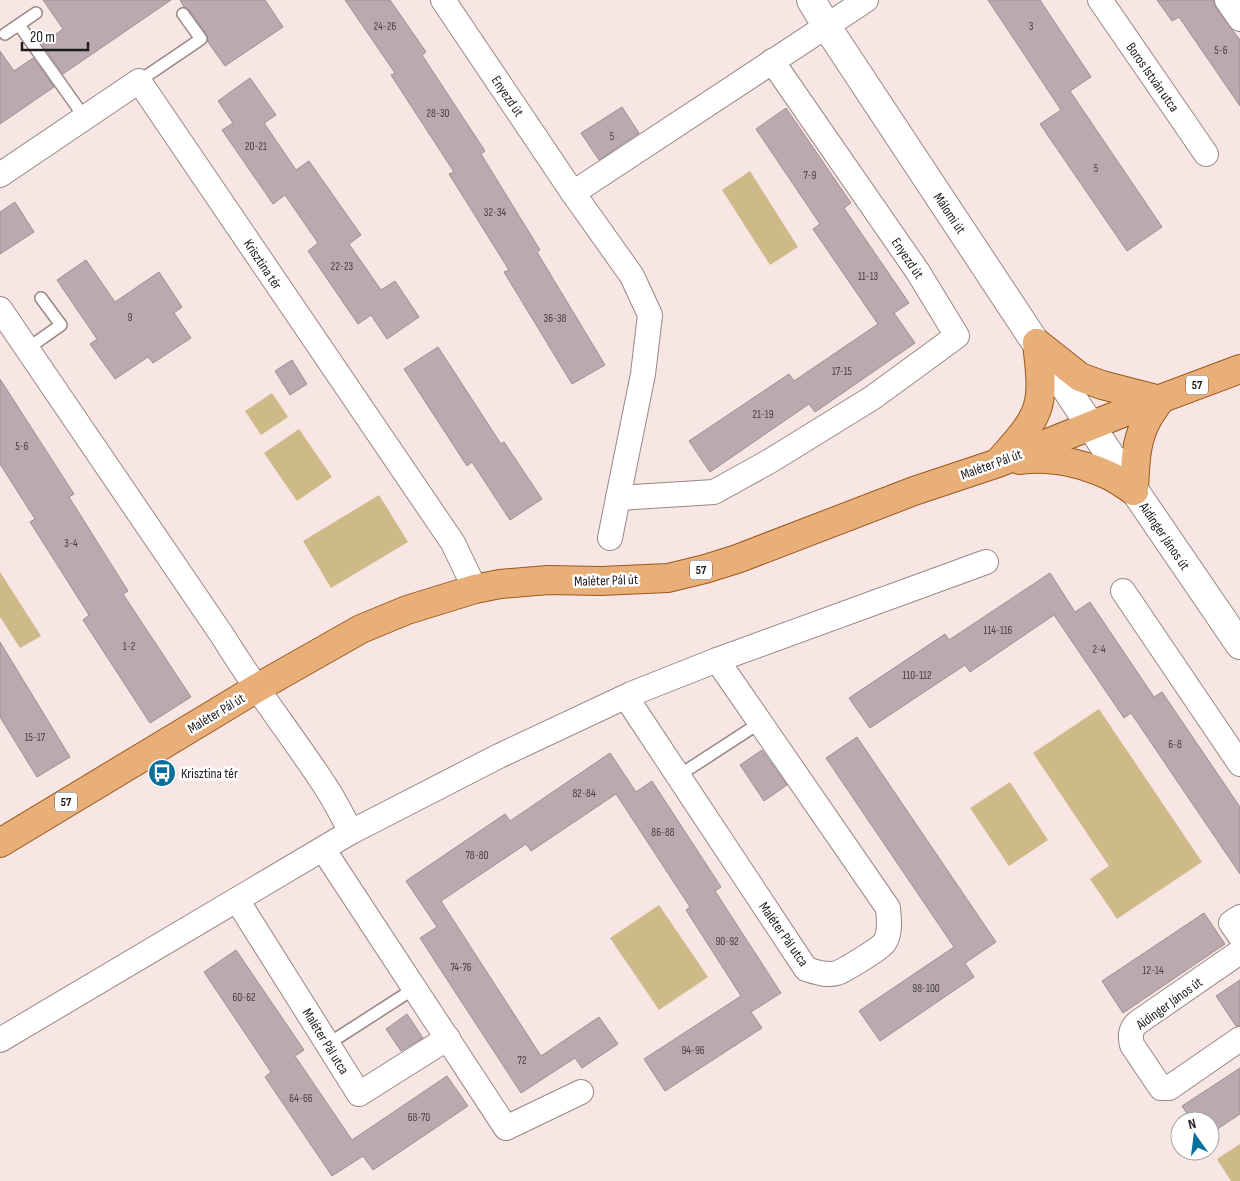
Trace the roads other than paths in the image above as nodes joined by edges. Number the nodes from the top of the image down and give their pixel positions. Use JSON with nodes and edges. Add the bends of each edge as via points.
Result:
{"nodes":[{"id":1,"x":443,"y":0,"type":"edge"},
{"id":2,"x":811,"y":0,"type":"edge"},
{"id":3,"x":866,"y":0,"type":"edge"},
{"id":4,"x":1100,"y":0,"type":"edge"},
{"id":5,"x":1227,"y":0,"type":"edge"},
{"id":6,"x":36,"y":14,"type":"dead end"},
{"id":7,"x":183,"y":14,"type":"dead end"},
{"id":8,"x":1240,"y":20,"type":"edge"},
{"id":9,"x":19,"y":25,"type":"junction"},
{"id":10,"x":827,"y":27,"type":"junction"},
{"id":11,"x":5,"y":34,"type":"dead end"},
{"id":12,"x":772,"y":61,"type":"junction"},
{"id":13,"x":139,"y":81,"type":"junction"},
{"id":14,"x":85,"y":118,"type":"junction"},
{"id":15,"x":1206,"y":154,"type":"dead end"},
{"id":16,"x":0,"y":175,"type":"edge"},
{"id":17,"x":573,"y":193,"type":"junction"},
{"id":18,"x":42,"y":298,"type":"dead end"},
{"id":19,"x":0,"y":309,"type":"edge"},
{"id":20,"x":1036,"y":343,"type":"junction"},
{"id":21,"x":27,"y":349,"type":"junction"},
{"id":22,"x":1240,"y":369,"type":"edge"},
{"id":23,"x":1160,"y":400,"type":"junction"},
{"id":24,"x":1091,"y":426,"type":"junction"},
{"id":25,"x":998,"y":463,"type":"junction"},
{"id":26,"x":1134,"y":491,"type":"junction"},
{"id":27,"x":618,"y":498,"type":"junction"},
{"id":28,"x":610,"y":538,"type":"dead end"},
{"id":29,"x":986,"y":562,"type":"dead end"},
{"id":30,"x":475,"y":589,"type":"junction"},
{"id":31,"x":1123,"y":591,"type":"dead end"},
{"id":32,"x":1240,"y":645,"type":"edge"},
{"id":33,"x":717,"y":660,"type":"junction"},
{"id":34,"x":257,"y":688,"type":"junction"},
{"id":35,"x":626,"y":697,"type":"junction"},
{"id":36,"x":761,"y":722,"type":"junction"},
{"id":37,"x":1240,"y":764,"type":"edge"},
{"id":38,"x":678,"y":776,"type":"junction"},
{"id":39,"x":351,"y":832,"type":"junction"},
{"id":40,"x":0,"y":843,"type":"edge"},
{"id":41,"x":323,"y":849,"type":"junction"},
{"id":42,"x":237,"y":900,"type":"junction"},
{"id":43,"x":1240,"y":917,"type":"edge"},
{"id":44,"x":1240,"y":936,"type":"edge"},
{"id":45,"x":1240,"y":952,"type":"edge"},
{"id":46,"x":415,"y":988,"type":"junction"},
{"id":47,"x":448,"y":1038,"type":"junction"},
{"id":48,"x":1240,"y":1039,"type":"edge"},
{"id":49,"x":0,"y":1040,"type":"edge"},
{"id":50,"x":328,"y":1044,"type":"junction"},
{"id":51,"x":581,"y":1092,"type":"dead end"}],
"edges":[{"from":1,"to":17,"type":"street","name":"Enyezd út"},
{"from":2,"to":10,"type":"street","name":"Málomi út"},
{"from":3,"to":10,"type":"street"},
{"from":4,"to":15,"type":"street","name":"Boros István utca"},
{"from":5,"to":8,"type":"street"},
{"from":6,"to":9,"type":"lane"},
{"from":7,"to":13,"type":"lane","via":[[201,39]]},
{"from":9,"to":11,"type":"lane"},
{"from":9,"to":14,"type":"lane"},
{"from":10,"to":12,"type":"street"},
{"from":10,"to":20,"type":"street","name":"Málomi út"},
{"from":12,"to":17,"type":"street"},
{"from":12,"to":27,"type":"street","name":"Enyezd út","via":[[918,272],[957,336],[872,398],[714,492]]},
{"from":13,"to":14,"type":"street"},
{"from":13,"to":30,"type":"street","name":"Krisztina tér","via":[[452,543]]},
{"from":14,"to":16,"type":"street"},
{"from":17,"to":27,"type":"street","name":"Enyezd út","via":[[632,276],[650,315],[643,374]]},
{"from":18,"to":21,"type":"lane","via":[[61,325]]},
{"from":19,"to":21,"type":"street"},
{"from":20,"to":23,"type":"main road","via":[[1080,377]]},
{"from":20,"to":24,"type":"street","name":"Málomi út"},
{"from":20,"to":25,"type":"main road","via":[[1039,406],[1025,434]]},
{"from":21,"to":34,"type":"street"},
{"from":22,"to":23,"type":"main road","name":"Maléter Pál út","number":"57"},
{"from":23,"to":24,"type":"main road","name":"Maléter Pál út","number":"57"},
{"from":23,"to":26,"type":"main road","via":[[1145,424],[1140,441]]},
{"from":24,"to":25,"type":"main road","name":"Maléter Pál út","number":"57"},
{"from":24,"to":26,"type":"street","name":"Aidinger János út"},
{"from":25,"to":26,"type":"main road","via":[[1036,458],[1070,462],[1108,475]]},
{"from":25,"to":30,"type":"main road","name":"Maléter Pál út","number":"57","via":[[914,491],[737,559],[668,578],[522,582]]},
{"from":26,"to":32,"type":"street","name":"Aidinger János út"},
{"from":27,"to":28,"type":"street","name":"Enyezd út"},
{"from":29,"to":33,"type":"street"},
{"from":30,"to":34,"type":"main road","name":"Maléter Pál út","number":"57","via":[[407,610],[361,629]]},
{"from":31,"to":37,"type":"street"},
{"from":33,"to":35,"type":"street"},
{"from":33,"to":36,"type":"street","name":"Maléter Pál utca"},
{"from":34,"to":39,"type":"street","via":[[330,793]]},
{"from":34,"to":40,"type":"main road","name":"Maléter Pál út","number":"57"},
{"from":35,"to":38,"type":"street","name":"Maléter Pál utca"},
{"from":35,"to":39,"type":"street","via":[[500,756]]},
{"from":36,"to":38,"type":"lane"},
{"from":36,"to":38,"type":"street","name":"Maléter Pál utca","via":[[888,908],[889,928],[884,943],[863,958],[837,973],[819,974],[806,969]]},
{"from":39,"to":41,"type":"street"},
{"from":41,"to":42,"type":"street"},
{"from":41,"to":46,"type":"street"},
{"from":42,"to":49,"type":"street"},
{"from":42,"to":50,"type":"street","name":"Maléter Pál utca"},
{"from":43,"to":44,"type":"street","via":[[1231,923]]},
{"from":45,"to":48,"type":"street","name":"Aidinger János út","via":[[1137,1023],[1130,1037],[1161,1088],[1169,1088]]},
{"from":46,"to":47,"type":"street"},
{"from":46,"to":50,"type":"lane"},
{"from":47,"to":50,"type":"street","name":"Maléter Pál utca","via":[[359,1094]]},
{"from":47,"to":51,"type":"street","via":[[506,1128]]}]}
